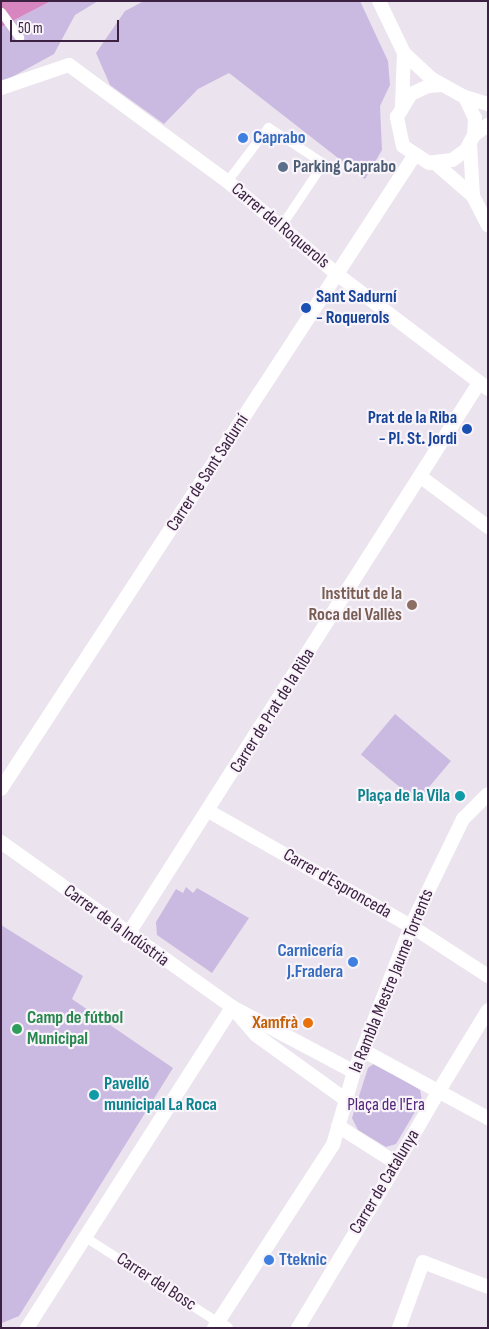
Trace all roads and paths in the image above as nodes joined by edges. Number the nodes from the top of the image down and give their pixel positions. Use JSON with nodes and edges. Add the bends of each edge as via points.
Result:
{"nodes":[{"id":1,"x":379,"y":1,"type":"edge"},
{"id":2,"x":1,"y":12,"type":"edge"},
{"id":3,"x":19,"y":37,"type":"dead end"},
{"id":4,"x":404,"y":53,"type":"junction"},
{"id":5,"x":442,"y":86,"type":"junction"},
{"id":6,"x":1,"y":88,"type":"edge"},
{"id":7,"x":465,"y":97,"type":"junction"},
{"id":8,"x":488,"y":104,"type":"edge"},
{"id":9,"x":402,"y":106,"type":"junction"},
{"id":10,"x":488,"y":125,"type":"edge"},
{"id":11,"x":472,"y":139,"type":"junction"},
{"id":12,"x":414,"y":156,"type":"junction"},
{"id":13,"x":435,"y":163,"type":"junction"},
{"id":14,"x":227,"y":181,"type":"junction"},
{"id":15,"x":473,"y":196,"type":"junction"},
{"id":16,"x":488,"y":225,"type":"edge"},
{"id":17,"x":280,"y":227,"type":"junction"},
{"id":18,"x":338,"y":275,"type":"junction"},
{"id":19,"x":484,"y":386,"type":"edge"},
{"id":20,"x":421,"y":477,"type":"junction"},
{"id":21,"x":488,"y":527,"type":"edge"},
{"id":22,"x":1,"y":788,"type":"edge"},
{"id":23,"x":486,"y":797,"type":"edge"},
{"id":24,"x":210,"y":812,"type":"junction"},
{"id":25,"x":1,"y":842,"type":"edge"},
{"id":26,"x":411,"y":926,"type":"junction"},
{"id":27,"x":127,"y":936,"type":"junction"},
{"id":28,"x":488,"y":976,"type":"edge"},
{"id":29,"x":232,"y":1007,"type":"junction"},
{"id":30,"x":488,"y":1010,"type":"edge"},
{"id":31,"x":364,"y":1050,"type":"junction"},
{"id":32,"x":354,"y":1072,"type":"junction"},
{"id":33,"x":440,"y":1090,"type":"junction"},
{"id":34,"x":346,"y":1100,"type":"junction"},
{"id":35,"x":488,"y":1118,"type":"edge"},
{"id":36,"x":338,"y":1126,"type":"junction"},
{"id":37,"x":394,"y":1168,"type":"junction"},
{"id":38,"x":85,"y":1237,"type":"junction"},
{"id":39,"x":488,"y":1287,"type":"edge"},
{"id":40,"x":220,"y":1326,"type":"edge"},
{"id":41,"x":28,"y":1328,"type":"edge"},
{"id":42,"x":298,"y":1328,"type":"edge"},
{"id":43,"x":400,"y":1328,"type":"edge"}],
"edges":[{"from":1,"to":4,"type":"street"},
{"from":2,"to":3,"type":"lane"},
{"from":4,"to":5,"type":"street"},
{"from":4,"to":9,"type":"street"},
{"from":5,"to":7,"type":"street"},
{"from":5,"to":9,"type":"street","via":[[418,89]]},
{"from":6,"to":14,"type":"street","name":"Carrer del Roquerols","via":[[69,65]]},
{"from":7,"to":8,"type":"street"},
{"from":7,"to":11,"type":"street","via":[[475,118]]},
{"from":9,"to":12,"type":"street","via":[[399,137]]},
{"from":10,"to":11,"type":"street"},
{"from":11,"to":13,"type":"street","via":[[452,160]]},
{"from":11,"to":15,"type":"street"},
{"from":12,"to":13,"type":"street"},
{"from":12,"to":18,"type":"street","name":"Carrer de Sant Sadurní"},
{"from":13,"to":15,"type":"street"},
{"from":14,"to":17,"type":"street","name":"Carrer del Roquerols"},
{"from":14,"to":17,"type":"lane","via":[[268,127],[323,164]]},
{"from":15,"to":16,"type":"street"},
{"from":17,"to":18,"type":"street","name":"Carrer del Roquerols"},
{"from":18,"to":19,"type":"street","name":"Carrer del Roquerols"},
{"from":18,"to":22,"type":"street","name":"Carrer de Sant Sadurní"},
{"from":19,"to":20,"type":"street","name":"Carrer de Prat de la Riba"},
{"from":20,"to":21,"type":"street"},
{"from":20,"to":24,"type":"street","name":"Carrer de Prat de la Riba"},
{"from":23,"to":26,"type":"street","name":"la Rambla Mestre Jaume Torrents","via":[[463,819]]},
{"from":24,"to":26,"type":"street","name":"Carrer d'Espronceda"},
{"from":24,"to":27,"type":"street","name":"Carrer de Prat de la Riba"},
{"from":25,"to":27,"type":"street","name":"Carrer de la Indústria"},
{"from":26,"to":28,"type":"street","name":"Carrer d'Espronceda"},
{"from":26,"to":31,"type":"street","name":"la Rambla Mestre Jaume Torrents"},
{"from":27,"to":29,"type":"street","name":"Carrer de la Indústria"},
{"from":29,"to":32,"type":"street","name":"Carrer de la Indústria"},
{"from":29,"to":34,"type":"street","name":"Carrer de la Indústria","via":[[256,1035]]},
{"from":29,"to":38,"type":"street"},
{"from":30,"to":33,"type":"street","name":"Carrer de Catalunya"},
{"from":31,"to":32,"type":"street","name":"la Rambla Mestre Jaume Torrents"},
{"from":31,"to":33,"type":"street"},
{"from":32,"to":34,"type":"street","name":"la Rambla Mestre Jaume Torrents"},
{"from":33,"to":35,"type":"street"},
{"from":33,"to":37,"type":"street","name":"Carrer de Catalunya"},
{"from":34,"to":36,"type":"street","name":"la Rambla Mestre Jaume Torrents"},
{"from":36,"to":37,"type":"street"},
{"from":36,"to":40,"type":"street","name":"la Rambla Mestre Jaume Torrents","via":[[333,1145]]},
{"from":37,"to":42,"type":"street","name":"Carrer de Catalunya"},
{"from":38,"to":40,"type":"lane","name":"Carrer del Bosc"},
{"from":38,"to":41,"type":"street"},
{"from":39,"to":43,"type":"street","via":[[423,1262]]}]}
